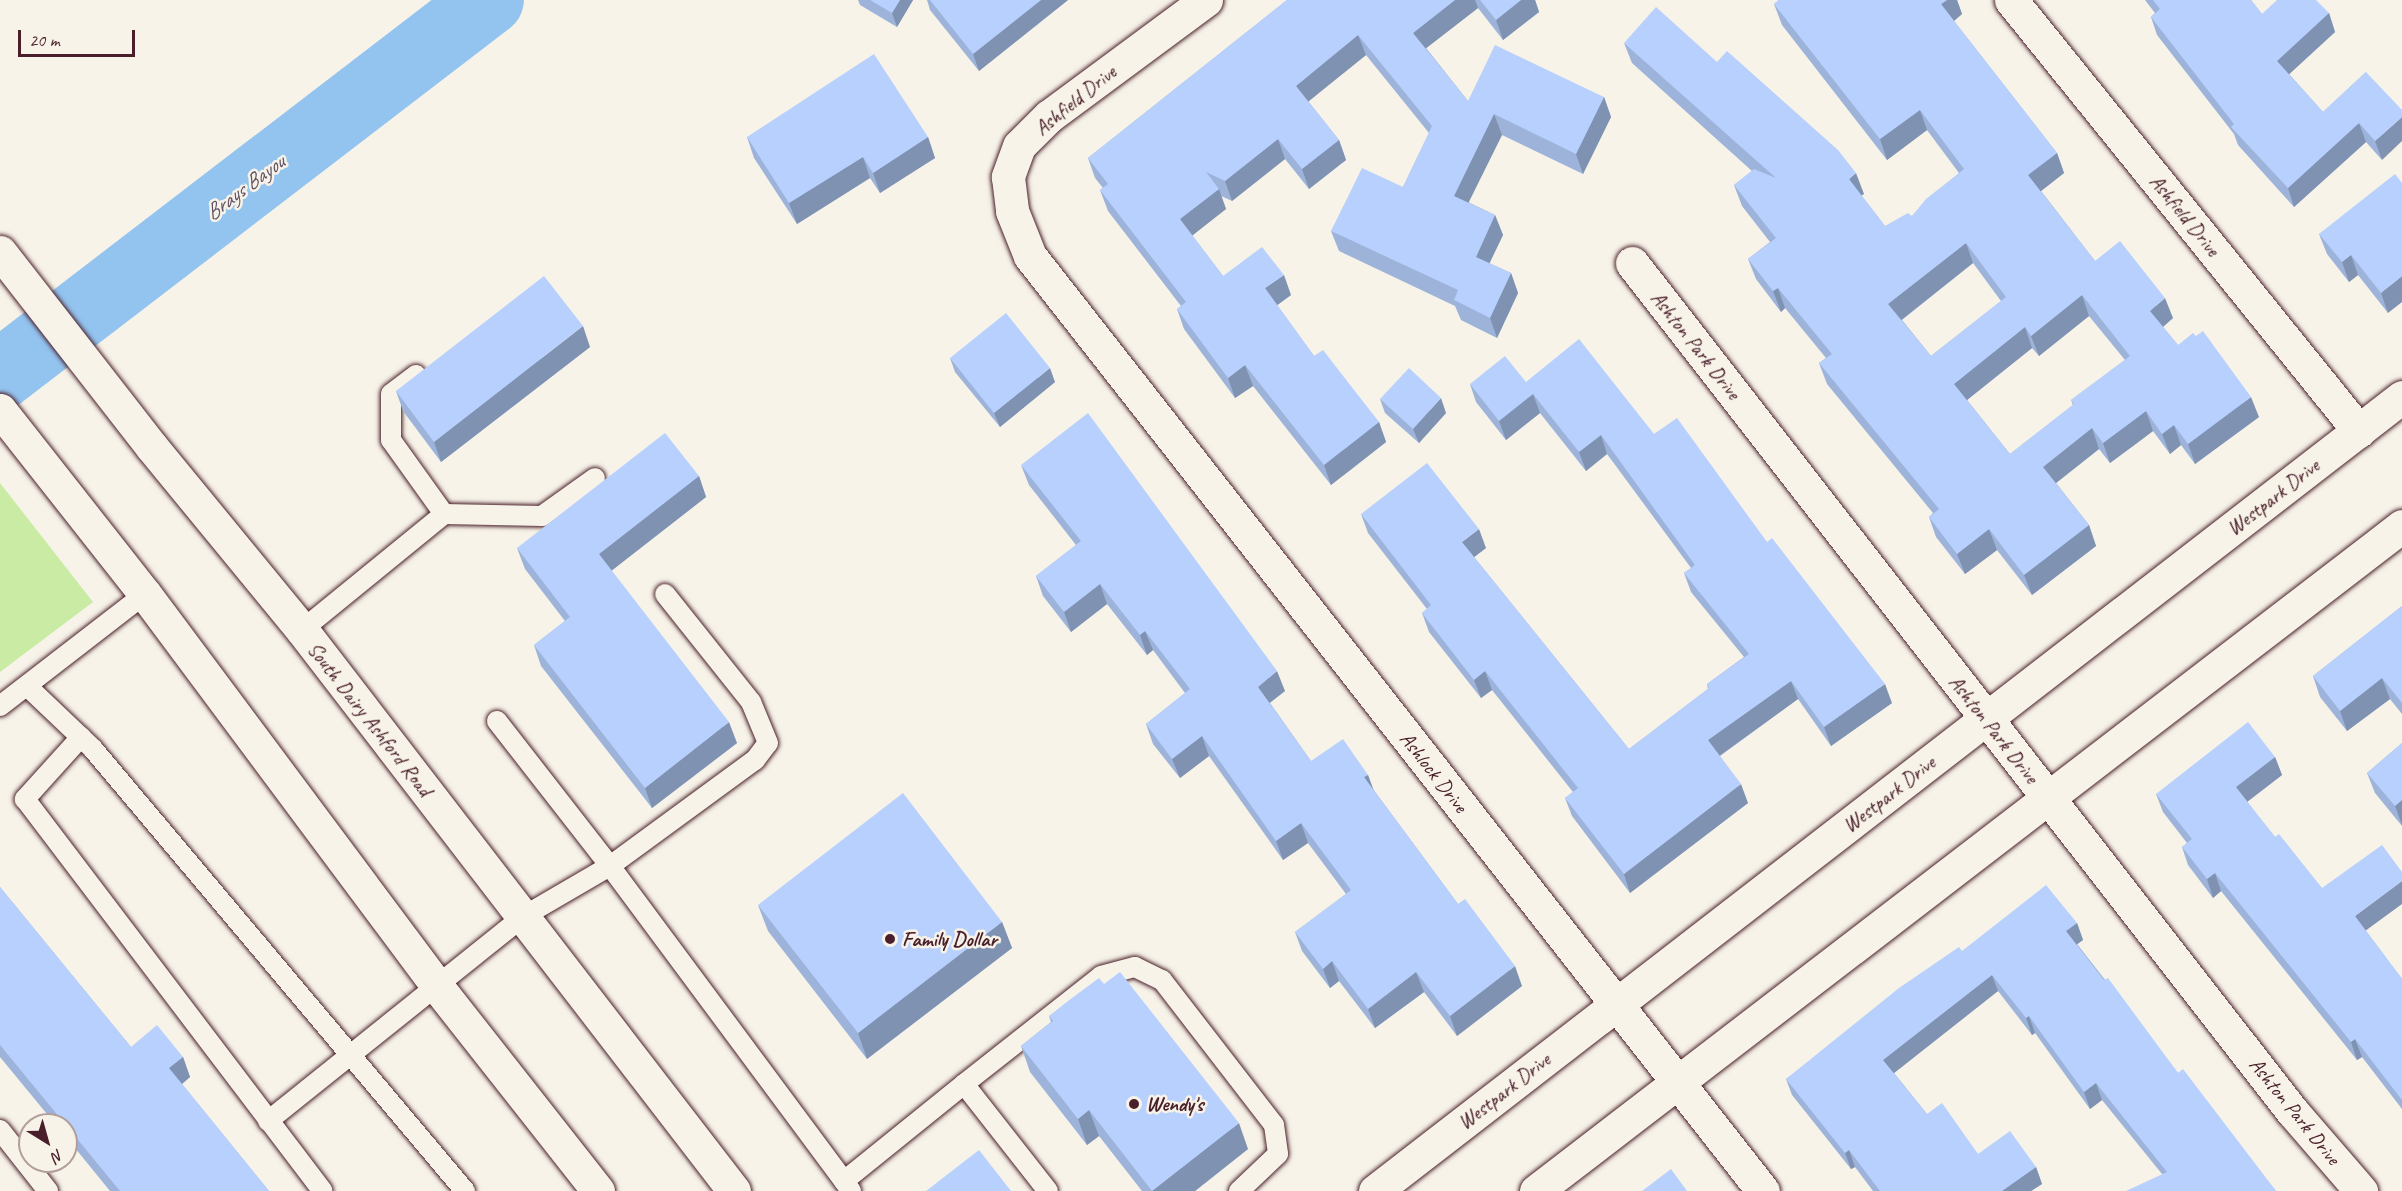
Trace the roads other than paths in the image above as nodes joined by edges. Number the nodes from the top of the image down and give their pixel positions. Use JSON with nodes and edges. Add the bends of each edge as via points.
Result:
{"nodes":[{"id":1,"x":1206,"y":0,"type":"edge"},
{"id":2,"x":2010,"y":0,"type":"edge"},
{"id":3,"x":0,"y":252,"type":"edge"},
{"id":4,"x":1632,"y":263,"type":"dead end"},
{"id":5,"x":1105,"y":352,"type":"joint"},
{"id":6,"x":435,"y":361,"type":"edge"},
{"id":7,"x":2402,"y":396,"type":"edge"},
{"id":8,"x":0,"y":410,"type":"edge"},
{"id":9,"x":2359,"y":430,"type":"junction"},
{"id":10,"x":595,"y":478,"type":"dead end"},
{"id":11,"x":444,"y":514,"type":"junction"},
{"id":12,"x":2402,"y":526,"type":"edge"},
{"id":13,"x":145,"y":594,"type":"junction"},
{"id":14,"x":665,"y":594,"type":"dead end"},
{"id":15,"x":302,"y":630,"type":"junction"},
{"id":16,"x":28,"y":687,"type":"junction"},
{"id":17,"x":0,"y":706,"type":"edge"},
{"id":18,"x":1986,"y":719,"type":"junction"},
{"id":19,"x":497,"y":722,"type":"dead end"},
{"id":20,"x":81,"y":737,"type":"junction"},
{"id":21,"x":2048,"y":798,"type":"junction"},
{"id":22,"x":610,"y":866,"type":"junction"},
{"id":23,"x":524,"y":916,"type":"junction"},
{"id":24,"x":436,"y":985,"type":"junction"},
{"id":25,"x":1616,"y":1004,"type":"junction"},
{"id":26,"x":351,"y":1054,"type":"junction"},
{"id":27,"x":1679,"y":1081,"type":"junction"},
{"id":28,"x":964,"y":1084,"type":"junction"},
{"id":29,"x":268,"y":1121,"type":"junction"},
{"id":30,"x":0,"y":1130,"type":"edge"},
{"id":31,"x":848,"y":1186,"type":"edge"},
{"id":32,"x":48,"y":1191,"type":"edge"},
{"id":33,"x":323,"y":1191,"type":"edge"},
{"id":34,"x":465,"y":1191,"type":"edge"},
{"id":35,"x":598,"y":1191,"type":"edge"},
{"id":36,"x":734,"y":1191,"type":"edge"},
{"id":37,"x":1048,"y":1191,"type":"edge"},
{"id":38,"x":1239,"y":1191,"type":"edge"},
{"id":39,"x":1375,"y":1191,"type":"edge"},
{"id":40,"x":1536,"y":1191,"type":"edge"},
{"id":41,"x":1763,"y":1191,"type":"edge"},
{"id":42,"x":2361,"y":1191,"type":"edge"}],
"edges":[{"from":1,"to":5,"type":"main road","name":"Ashfield Drive","via":[[1049,116],[1019,146],[1008,177],[1012,211],[1030,256]]},
{"from":2,"to":9,"type":"main road","name":"Ashfield Drive"},
{"from":3,"to":15,"type":"main road","name":"South Dairy Ashford Road","via":[[151,446]]},
{"from":4,"to":18,"type":"main road","name":"Ashton Park Drive"},
{"from":5,"to":25,"type":"main road","name":"Ashlock Drive"},
{"from":6,"to":11,"type":"lane","via":[[391,394],[391,440]]},
{"from":7,"to":9,"type":"main road","name":"Westpark Drive"},
{"from":8,"to":13,"type":"main road"},
{"from":9,"to":18,"type":"main road","name":"Westpark Drive"},
{"from":10,"to":11,"type":"lane","via":[[542,516]]},
{"from":11,"to":15,"type":"lane"},
{"from":12,"to":21,"type":"main road"},
{"from":13,"to":16,"type":"lane"},
{"from":13,"to":24,"type":"main road"},
{"from":14,"to":22,"type":"lane","via":[[751,702],[768,743],[754,760]]},
{"from":15,"to":23,"type":"main road","name":"South Dairy Ashford Road"},
{"from":16,"to":17,"type":"lane"},
{"from":16,"to":20,"type":"lane"},
{"from":18,"to":21,"type":"main road","name":"Ashton Park Drive"},
{"from":18,"to":25,"type":"main road","name":"Westpark Drive"},
{"from":19,"to":22,"type":"lane"},
{"from":20,"to":26,"type":"lane"},
{"from":20,"to":29,"type":"lane","via":[[25,800]]},
{"from":21,"to":27,"type":"main road"},
{"from":21,"to":42,"type":"main road","name":"Ashton Park Drive","via":[[2292,1111]]},
{"from":22,"to":23,"type":"lane"},
{"from":22,"to":31,"type":"lane"},
{"from":23,"to":24,"type":"lane"},
{"from":23,"to":36,"type":"main road","name":"South Dairy Ashford Road"},
{"from":24,"to":26,"type":"lane"},
{"from":24,"to":35,"type":"main road"},
{"from":25,"to":27,"type":"main road","name":"Ashlock Drive"},
{"from":25,"to":39,"type":"main road","name":"Westpark Drive"},
{"from":26,"to":29,"type":"lane"},
{"from":26,"to":34,"type":"lane"},
{"from":27,"to":40,"type":"main road"},
{"from":27,"to":41,"type":"main road","name":"Ashlock Drive"},
{"from":28,"to":31,"type":"lane"},
{"from":28,"to":37,"type":"lane"},
{"from":28,"to":38,"type":"lane","via":[[1101,976],[1135,967],[1162,980],[1275,1125],[1278,1154]]},
{"from":29,"to":33,"type":"lane"},
{"from":30,"to":32,"type":"lane"}]}
